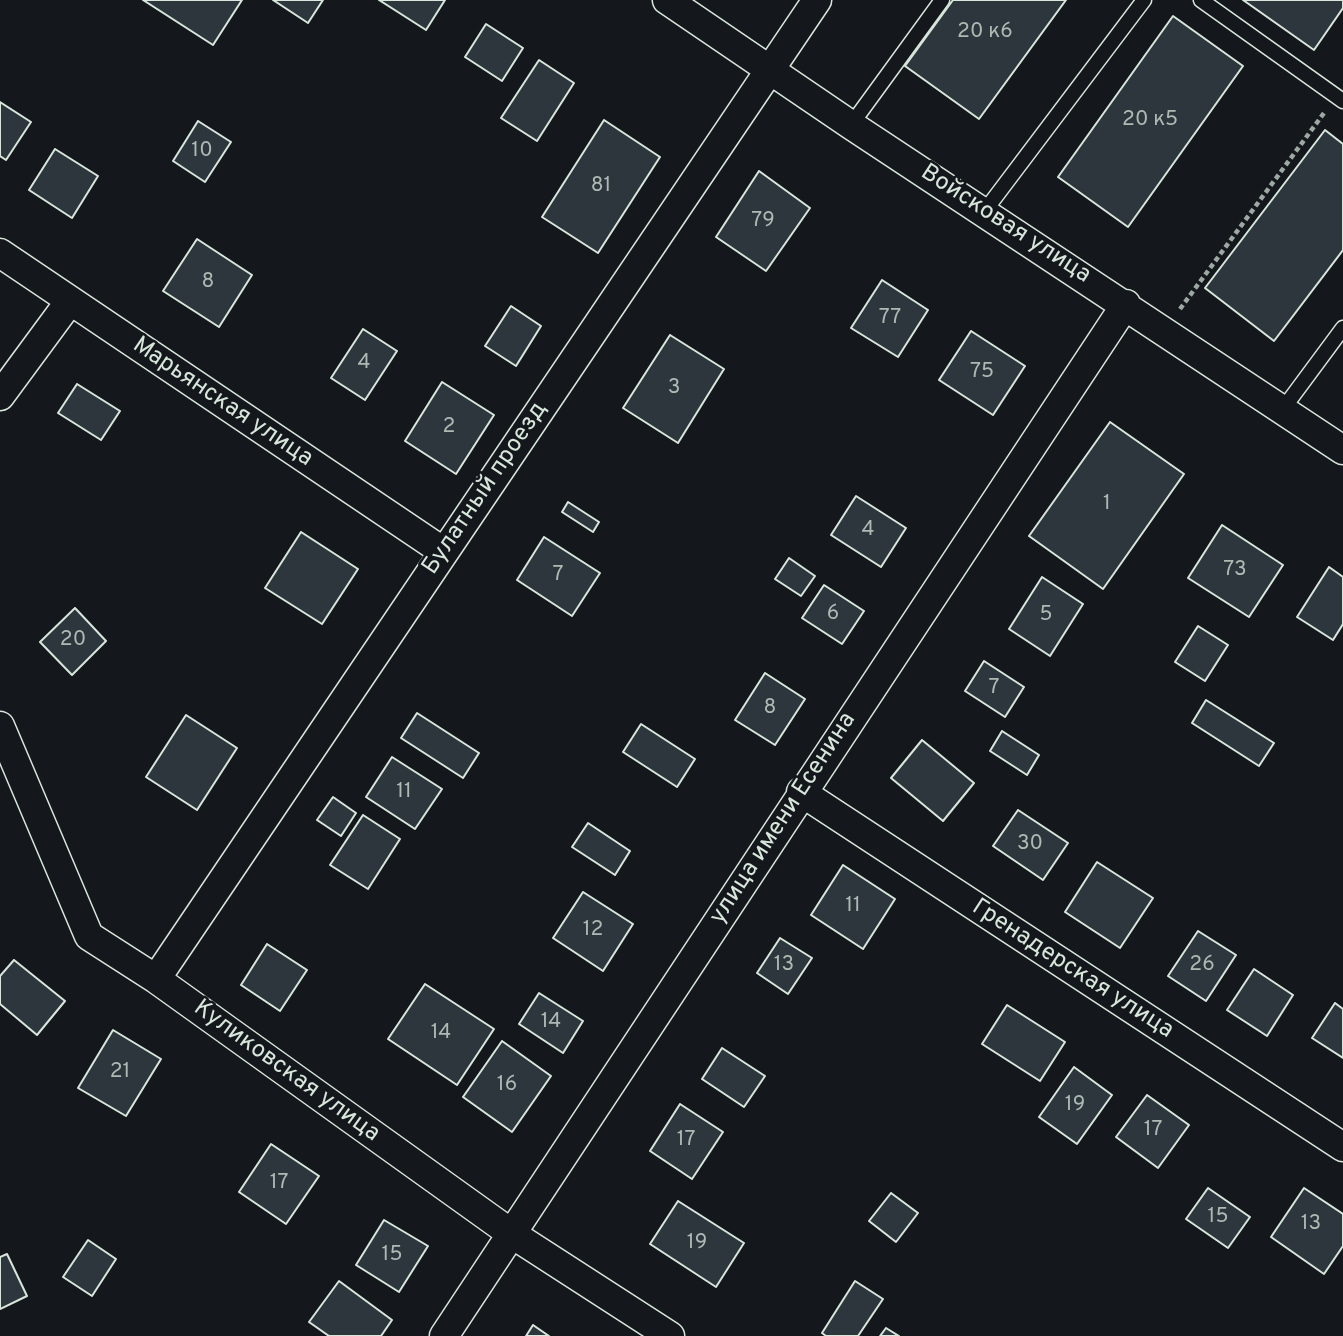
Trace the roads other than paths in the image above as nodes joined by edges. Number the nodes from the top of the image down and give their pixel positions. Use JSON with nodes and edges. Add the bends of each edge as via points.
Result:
{"nodes":[{"id":1,"x":667,"y":0,"type":"edge"},
{"id":2,"x":817,"y":0,"type":"edge"},
{"id":3,"x":942,"y":0,"type":"edge"},
{"id":4,"x":1144,"y":0,"type":"edge"},
{"id":5,"x":1201,"y":0,"type":"edge"},
{"id":6,"x":769,"y":68,"type":"junction"},
{"id":7,"x":1340,"y":99,"type":"edge"},
{"id":8,"x":851,"y":125,"type":"junction"},
{"id":9,"x":984,"y":212,"type":"junction"},
{"id":10,"x":0,"y":253,"type":"edge"},
{"id":11,"x":70,"y":301,"type":"junction"},
{"id":12,"x":1126,"y":304,"type":"junction"},
{"id":13,"x":1343,"y":328,"type":"edge"},
{"id":14,"x":0,"y":396,"type":"edge"},
{"id":15,"x":1283,"y":409,"type":"junction"},
{"id":16,"x":1343,"y":450,"type":"edge"},
{"id":17,"x":444,"y":552,"type":"junction"},
{"id":18,"x":0,"y":726,"type":"edge"},
{"id":19,"x":801,"y":792,"type":"junction"},
{"id":20,"x":156,"y":979,"type":"junction"},
{"id":21,"x":1343,"y":1147,"type":"edge"},
{"id":22,"x":512,"y":1234,"type":"junction"},
{"id":23,"x":444,"y":1336,"type":"edge"},
{"id":24,"x":670,"y":1336,"type":"edge"}],
"edges":[{"from":1,"to":6,"type":"street","name":"Войсковая улица"},
{"from":2,"to":6,"type":"street","name":"Булатный проезд"},
{"from":3,"to":8,"type":"lane"},
{"from":4,"to":9,"type":"lane"},
{"from":5,"to":7,"type":"lane"},
{"from":6,"to":8,"type":"street","name":"Войсковая улица"},
{"from":6,"to":17,"type":"street","name":"Булатный проезд"},
{"from":8,"to":9,"type":"street","name":"Войсковая улица"},
{"from":9,"to":12,"type":"street","name":"Войсковая улица"},
{"from":10,"to":11,"type":"street","name":"Марьянская улица"},
{"from":11,"to":14,"type":"street"},
{"from":11,"to":17,"type":"street","name":"Марьянская улица"},
{"from":12,"to":15,"type":"street","name":"Войсковая улица"},
{"from":12,"to":19,"type":"street","name":"улица имени Есенина"},
{"from":13,"to":15,"type":"lane"},
{"from":15,"to":16,"type":"street","name":"Войсковая улица"},
{"from":17,"to":20,"type":"street","name":"Булатный проезд"},
{"from":18,"to":20,"type":"street","name":"Куликовская улица","via":[[89,936]]},
{"from":19,"to":21,"type":"street","name":"Гренадерская улица"},
{"from":19,"to":22,"type":"street","name":"улица имени Есенина"},
{"from":20,"to":22,"type":"street","name":"Куликовская улица"},
{"from":22,"to":23,"type":"street","name":"улица имени Есенина"},
{"from":22,"to":24,"type":"street","name":"Куликовская улица"}]}
